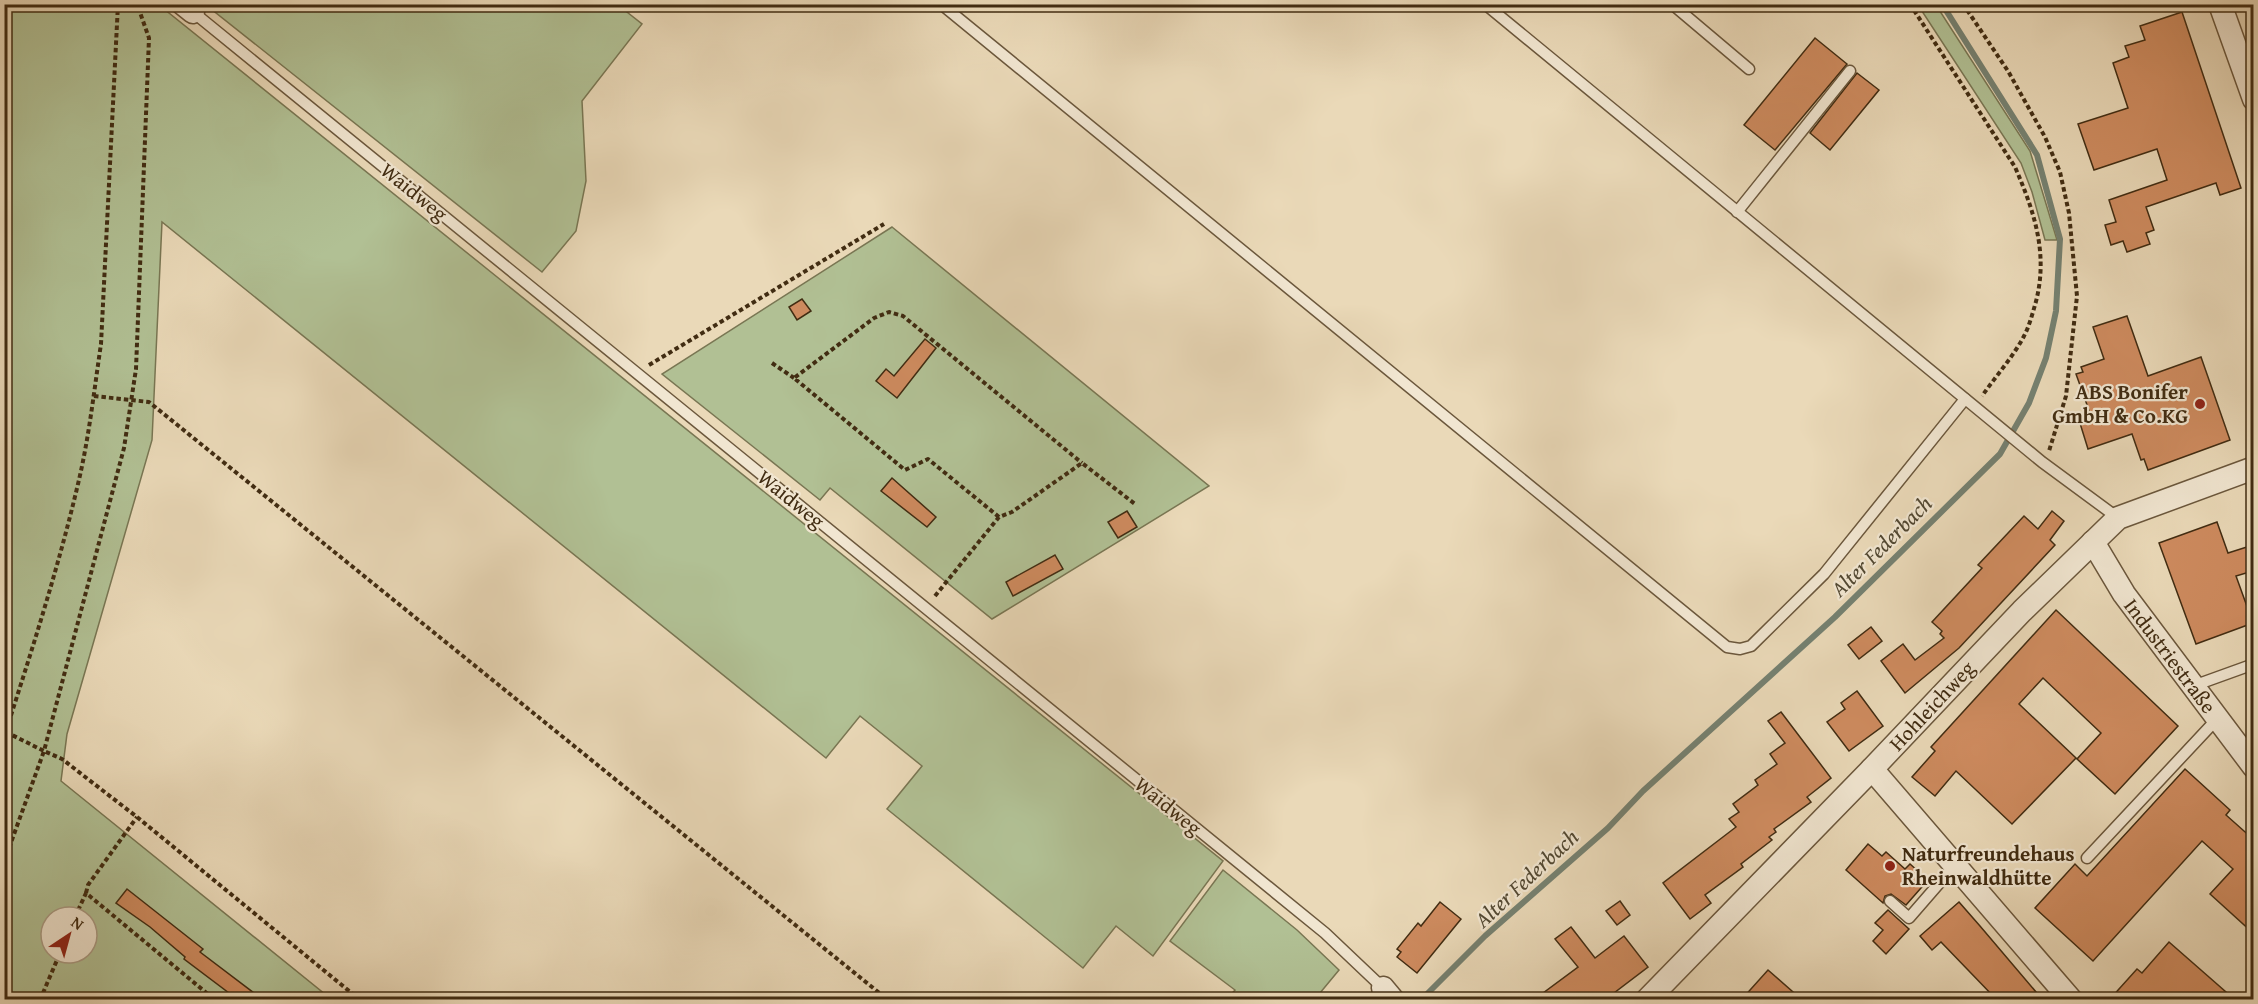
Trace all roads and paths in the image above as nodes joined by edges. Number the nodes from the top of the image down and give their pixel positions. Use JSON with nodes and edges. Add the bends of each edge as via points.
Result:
{"nodes":[{"id":1,"x":118,"y":4,"type":"edge"},
{"id":2,"x":137,"y":4,"type":"edge"},
{"id":3,"x":941,"y":4,"type":"edge"},
{"id":4,"x":1485,"y":4,"type":"edge"},
{"id":5,"x":1672,"y":4,"type":"edge"},
{"id":6,"x":1910,"y":4,"type":"edge"},
{"id":7,"x":1963,"y":4,"type":"edge"},
{"id":8,"x":2220,"y":4,"type":"edge"},
{"id":9,"x":190,"y":7,"type":"edge"},
{"id":10,"x":1749,"y":69,"type":"dead end"},
{"id":11,"x":1850,"y":71,"type":"dead end"},
{"id":12,"x":2253,"y":99,"type":"edge"},
{"id":13,"x":1737,"y":212,"type":"junction"},
{"id":14,"x":884,"y":224,"type":"dead end"},
{"id":15,"x":772,"y":363,"type":"dead end"},
{"id":16,"x":636,"y":373,"type":"junction"},
{"id":17,"x":794,"y":378,"type":"junction"},
{"id":18,"x":94,"y":396,"type":"junction"},
{"id":19,"x":131,"y":400,"type":"junction"},
{"id":20,"x":1970,"y":403,"type":"junction"},
{"id":21,"x":2038,"y":459,"type":"junction"},
{"id":22,"x":1082,"y":463,"type":"junction"},
{"id":23,"x":2253,"y":468,"type":"edge"},
{"id":24,"x":1135,"y":504,"type":"dead end"},
{"id":25,"x":999,"y":517,"type":"junction"},
{"id":26,"x":2118,"y":518,"type":"junction"},
{"id":27,"x":2093,"y":542,"type":"junction"},
{"id":28,"x":925,"y":609,"type":"junction"},
{"id":29,"x":2253,"y":664,"type":"edge"},
{"id":30,"x":2192,"y":686,"type":"junction"},
{"id":31,"x":2217,"y":719,"type":"junction"},
{"id":32,"x":6,"y":732,"type":"junction"},
{"id":33,"x":4,"y":737,"type":"edge"},
{"id":34,"x":44,"y":751,"type":"junction"},
{"id":35,"x":2253,"y":767,"type":"edge"},
{"id":36,"x":1872,"y":769,"type":"junction"},
{"id":37,"x":137,"y":818,"type":"junction"},
{"id":38,"x":2087,"y":858,"type":"dead end"},
{"id":39,"x":4,"y":862,"type":"edge"},
{"id":40,"x":1955,"y":865,"type":"junction"},
{"id":41,"x":86,"y":893,"type":"junction"},
{"id":42,"x":1890,"y":901,"type":"dead end"},
{"id":43,"x":80,"y":905,"type":"edge"},
{"id":44,"x":55,"y":965,"type":"edge"},
{"id":45,"x":1383,"y":996,"type":"edge"},
{"id":46,"x":40,"y":999,"type":"edge"},
{"id":47,"x":214,"y":999,"type":"edge"},
{"id":48,"x":360,"y":999,"type":"edge"},
{"id":49,"x":888,"y":999,"type":"edge"},
{"id":50,"x":1647,"y":999,"type":"edge"},
{"id":51,"x":2071,"y":999,"type":"edge"}],
"edges":[{"from":1,"to":18,"type":"path","via":[[101,344]]},
{"from":2,"to":19,"type":"path","via":[[149,38],[136,369]]},
{"from":3,"to":20,"type":"lane","via":[[1727,647],[1751,646],[1824,574]]},
{"from":4,"to":13,"type":"lane"},
{"from":5,"to":10,"type":"lane"},
{"from":6,"to":20,"type":"path","via":[[2015,167],[2027,194],[2041,247],[2039,292],[2025,335]]},
{"from":7,"to":21,"type":"path","via":[[2008,71],[2045,137],[2060,172],[2069,213],[2077,296],[2066,396],[2051,447]]},
{"from":8,"to":12,"type":"street"},
{"from":9,"to":16,"type":"lane","name":"Waidweg"},
{"from":11,"to":13,"type":"lane"},
{"from":13,"to":20,"type":"lane"},
{"from":14,"to":16,"type":"path"},
{"from":15,"to":17,"type":"path"},
{"from":16,"to":28,"type":"lane","name":"Waidweg"},
{"from":17,"to":22,"type":"path","via":[[874,318],[889,312],[903,316]]},
{"from":17,"to":25,"type":"path","via":[[905,470],[928,459]]},
{"from":18,"to":19,"type":"path"},
{"from":18,"to":32,"type":"path","via":[[61,552]]},
{"from":19,"to":34,"type":"path","via":[[124,448]]},
{"from":19,"to":49,"type":"path","via":[[149,402]]},
{"from":20,"to":21,"type":"lane"},
{"from":21,"to":26,"type":"lane"},
{"from":22,"to":24,"type":"path"},
{"from":22,"to":25,"type":"path"},
{"from":23,"to":26,"type":"street","name":"Hohleichweg"},
{"from":25,"to":28,"type":"path"},
{"from":26,"to":27,"type":"street","name":"Hohleichweg"},
{"from":27,"to":30,"type":"street","name":"Industriestraße","via":[[2124,594]]},
{"from":27,"to":36,"type":"street","name":"Hohleichweg"},
{"from":28,"to":45,"type":"lane","name":"Waidweg","via":[[1325,933]]},
{"from":29,"to":30,"type":"lane"},
{"from":30,"to":31,"type":"street","name":"Industriestraße"},
{"from":31,"to":35,"type":"street","name":"Industriestraße"},
{"from":31,"to":38,"type":"lane"},
{"from":32,"to":33,"type":"path"},
{"from":32,"to":34,"type":"path"},
{"from":34,"to":37,"type":"path","via":[[62,759]]},
{"from":34,"to":39,"type":"path"},
{"from":36,"to":40,"type":"street"},
{"from":36,"to":50,"type":"street","name":"Hohleichweg"},
{"from":37,"to":41,"type":"path"},
{"from":37,"to":48,"type":"path"},
{"from":40,"to":42,"type":"lane","via":[[1909,918]]},
{"from":40,"to":51,"type":"street"},
{"from":41,"to":43,"type":"path"},
{"from":41,"to":47,"type":"path"},
{"from":44,"to":46,"type":"path"}]}
